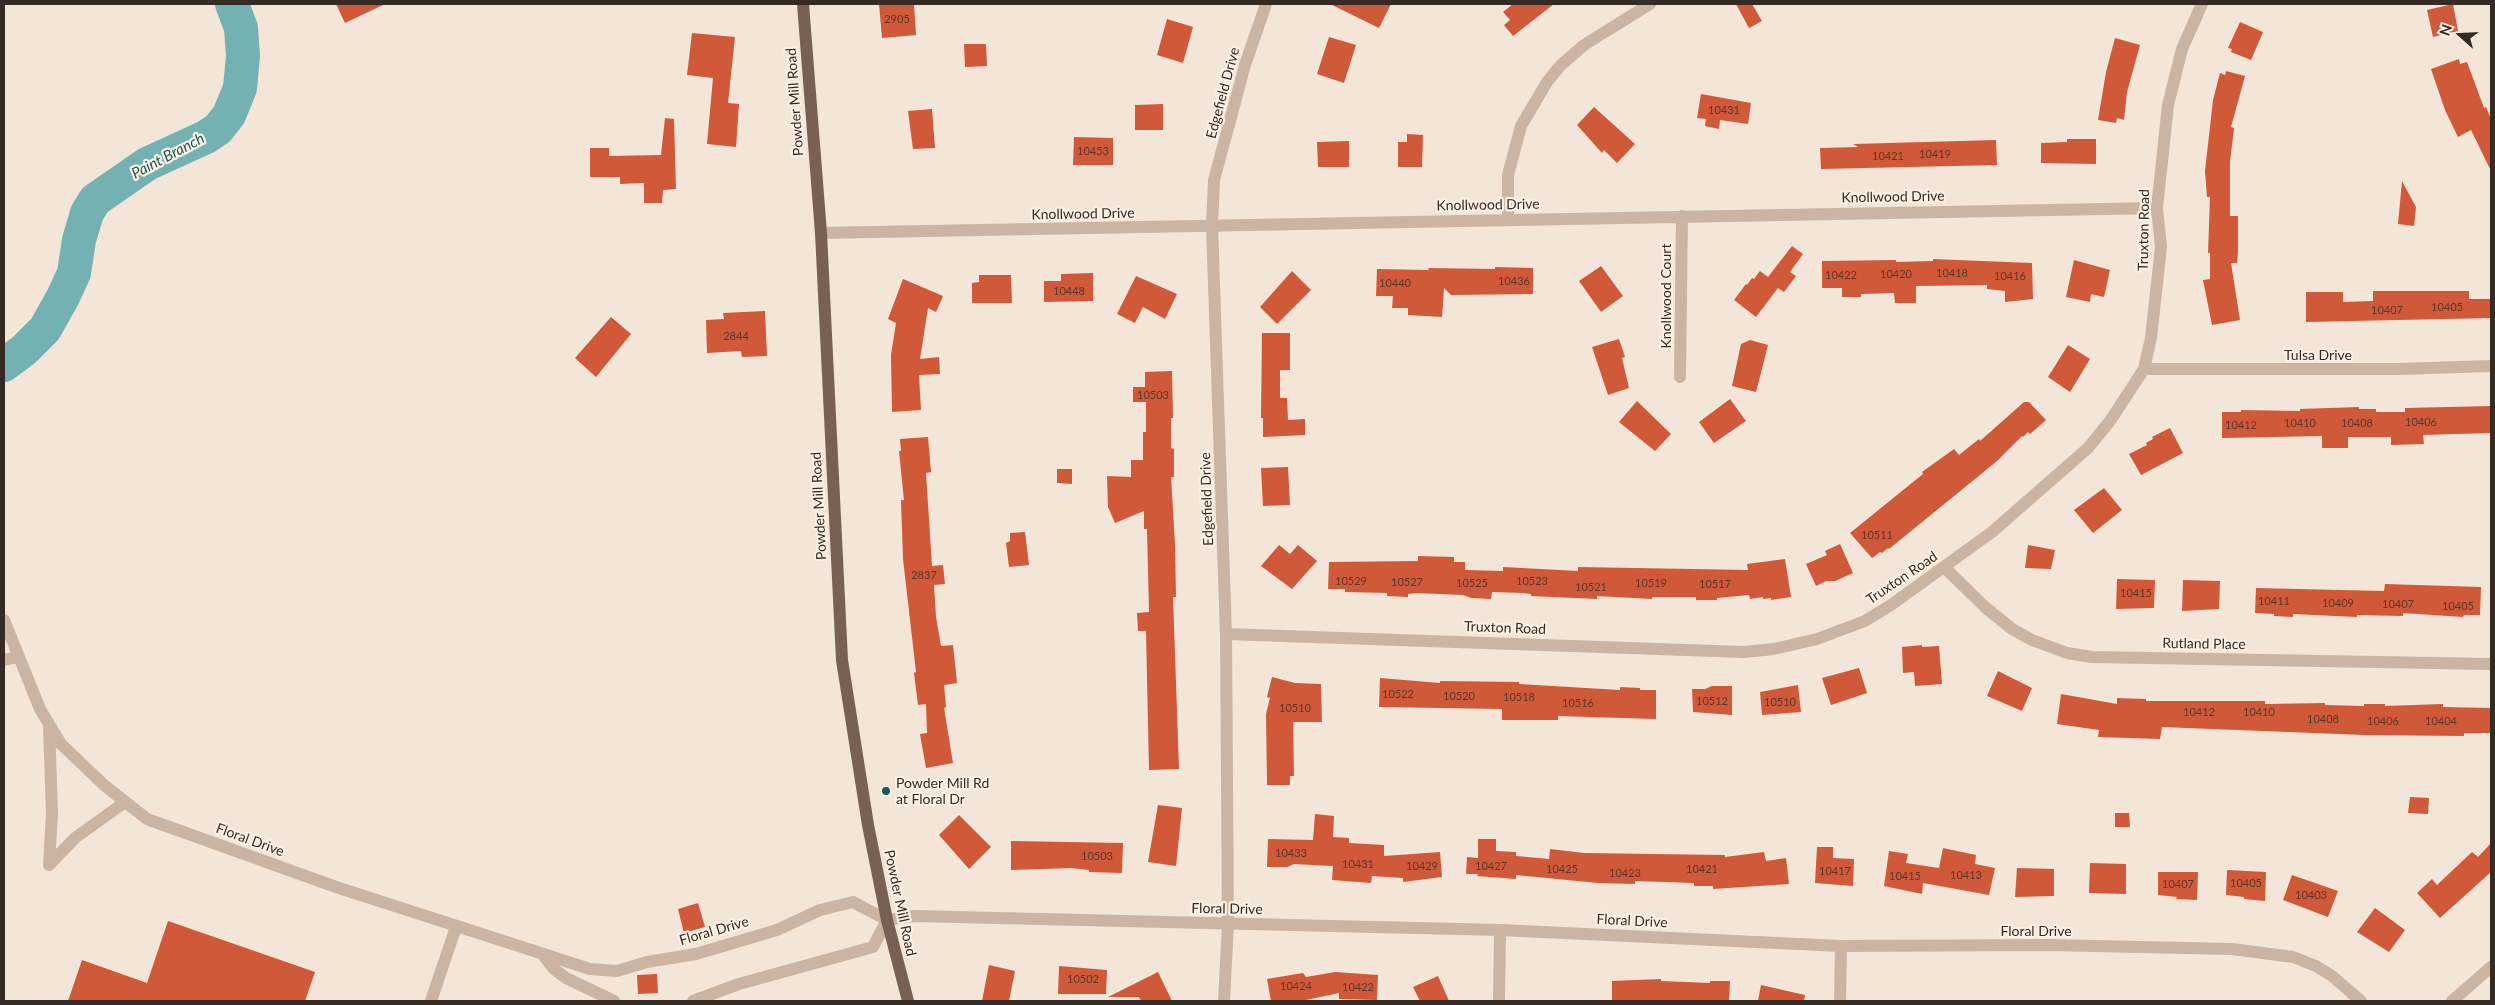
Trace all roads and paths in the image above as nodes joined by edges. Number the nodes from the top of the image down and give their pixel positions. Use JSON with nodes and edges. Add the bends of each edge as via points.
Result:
{"nodes":[{"id":1,"x":803,"y":4,"type":"edge"},
{"id":2,"x":1266,"y":4,"type":"edge"},
{"id":3,"x":1650,"y":4,"type":"edge"},
{"id":4,"x":2202,"y":4,"type":"edge"},
{"id":5,"x":2157,"y":208,"type":"junction"},
{"id":6,"x":1682,"y":216,"type":"junction"},
{"id":7,"x":1508,"y":219,"type":"junction"},
{"id":8,"x":1212,"y":226,"type":"junction"},
{"id":9,"x":821,"y":234,"type":"junction"},
{"id":10,"x":2491,"y":366,"type":"edge"},
{"id":11,"x":2144,"y":368,"type":"junction"},
{"id":12,"x":1680,"y":377,"type":"dead end"},
{"id":13,"x":1945,"y":568,"type":"junction"},
{"id":14,"x":4,"y":620,"type":"edge"},
{"id":15,"x":1226,"y":634,"type":"junction"},
{"id":16,"x":18,"y":657,"type":"junction"},
{"id":17,"x":4,"y":660,"type":"edge"},
{"id":18,"x":2491,"y":664,"type":"edge"},
{"id":19,"x":49,"y":725,"type":"junction"},
{"id":20,"x":125,"y":802,"type":"junction"},
{"id":21,"x":887,"y":920,"type":"junction"},
{"id":22,"x":1228,"y":924,"type":"junction"},
{"id":23,"x":456,"y":927,"type":"junction"},
{"id":24,"x":1500,"y":930,"type":"junction"},
{"id":25,"x":1841,"y":946,"type":"junction"},
{"id":26,"x":544,"y":956,"type":"junction"},
{"id":27,"x":2491,"y":967,"type":"edge"},
{"id":28,"x":431,"y":1001,"type":"edge"},
{"id":29,"x":614,"y":1001,"type":"edge"},
{"id":30,"x":692,"y":1001,"type":"edge"},
{"id":31,"x":908,"y":1001,"type":"edge"},
{"id":32,"x":1224,"y":1001,"type":"edge"},
{"id":33,"x":1499,"y":1001,"type":"edge"},
{"id":34,"x":1840,"y":1001,"type":"edge"},
{"id":35,"x":2362,"y":1001,"type":"edge"},
{"id":36,"x":2452,"y":1001,"type":"edge"}],
"edges":[{"from":1,"to":9,"type":"main road","name":"Powder Mill Road"},
{"from":2,"to":8,"type":"street","name":"Edgefield Drive","via":[[1245,64],[1214,180]]},
{"from":3,"to":7,"type":"street","via":[[1584,45],[1547,82],[1521,126],[1508,175]]},
{"from":4,"to":5,"type":"street","name":"Truxton Road","via":[[2182,50],[2168,105]]},
{"from":5,"to":6,"type":"street","name":"Knollwood Drive"},
{"from":5,"to":11,"type":"street","name":"Truxton Road","via":[[2161,247],[2151,338]]},
{"from":6,"to":7,"type":"street","name":"Knollwood Drive"},
{"from":6,"to":12,"type":"street","name":"Knollwood Court"},
{"from":7,"to":8,"type":"street","name":"Knollwood Drive"},
{"from":8,"to":9,"type":"street","name":"Knollwood Drive"},
{"from":8,"to":15,"type":"street","name":"Edgefield Drive"},
{"from":9,"to":21,"type":"main road","name":"Powder Mill Road","via":[[842,660],[858,770]]},
{"from":10,"to":11,"type":"street","name":"Tulsa Drive"},
{"from":11,"to":13,"type":"street","name":"Truxton Road","via":[[2088,448],[2000,526]]},
{"from":13,"to":15,"type":"street","name":"Truxton Road","via":[[1865,621],[1817,638],[1774,649],[1744,652]]},
{"from":13,"to":18,"type":"street","name":"Rutland Place","via":[[2012,628],[2032,640],[2067,653],[2092,657]]},
{"from":14,"to":16,"type":"street","name":"Floral Drive"},
{"from":15,"to":22,"type":"street","name":"Edgefield Drive"},
{"from":16,"to":17,"type":"street"},
{"from":16,"to":19,"type":"street","name":"Floral Drive"},
{"from":19,"to":20,"type":"street","name":"Floral Drive","via":[[61,744]]},
{"from":19,"to":20,"type":"street","via":[[52,813],[49,865],[75,838]]},
{"from":20,"to":23,"type":"street","name":"Floral Drive","via":[[147,819]]},
{"from":21,"to":22,"type":"street","name":"Floral Drive","via":[[914,916]]},
{"from":21,"to":26,"type":"street","name":"Floral Drive","via":[[853,902],[820,910],[777,930],[696,954],[617,970],[590,969]]},
{"from":21,"to":30,"type":"street","via":[[873,947],[739,984]]},
{"from":21,"to":31,"type":"main road","name":"Powder Mill Road"},
{"from":22,"to":24,"type":"street","name":"Floral Drive"},
{"from":22,"to":32,"type":"street","name":"Edgefield Drive"},
{"from":23,"to":26,"type":"street","name":"Floral Drive"},
{"from":23,"to":28,"type":"street"},
{"from":24,"to":25,"type":"street","name":"Floral Drive"},
{"from":24,"to":33,"type":"street"},
{"from":25,"to":34,"type":"street"},
{"from":25,"to":35,"type":"street","name":"Floral Drive","via":[[2049,945],[2272,952],[2316,966]]},
{"from":26,"to":29,"type":"street","name":"Floral Drive","via":[[566,978]]},
{"from":27,"to":36,"type":"street"}]}
